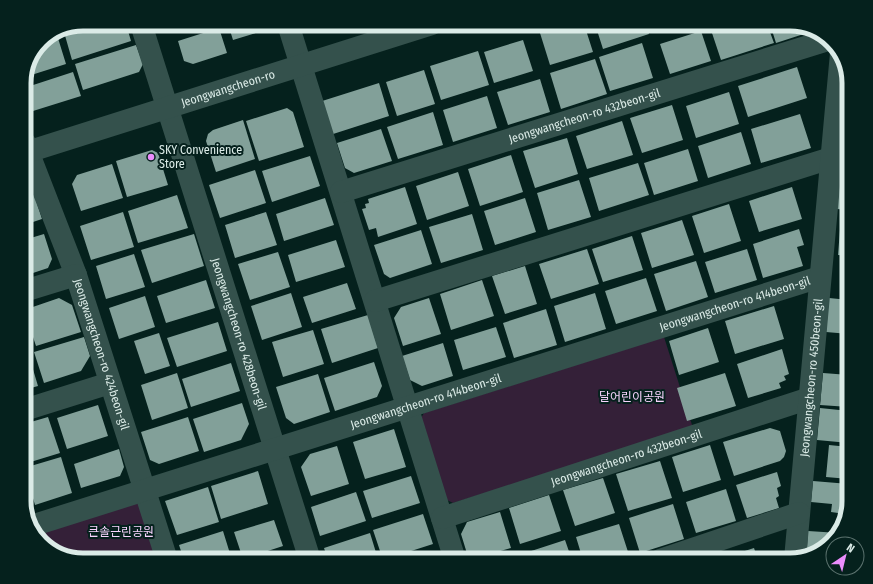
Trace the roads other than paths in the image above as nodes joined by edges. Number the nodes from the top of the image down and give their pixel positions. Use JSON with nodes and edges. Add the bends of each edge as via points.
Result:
{"nodes":[{"id":1,"x":143,"y":31,"type":"edge"},
{"id":2,"x":290,"y":31,"type":"edge"},
{"id":3,"x":410,"y":31,"type":"edge"},
{"id":4,"x":822,"y":42,"type":"edge"},
{"id":5,"x":301,"y":65,"type":"junction"},
{"id":6,"x":840,"y":68,"type":"edge"},
{"id":7,"x":168,"y":108,"type":"junction"},
{"id":8,"x":31,"y":147,"type":"edge"},
{"id":9,"x":831,"y":158,"type":"junction"},
{"id":10,"x":31,"y":164,"type":"edge"},
{"id":11,"x":341,"y":192,"type":"junction"},
{"id":12,"x":76,"y":275,"type":"junction"},
{"id":13,"x":820,"y":277,"type":"junction"},
{"id":14,"x":31,"y":289,"type":"edge"},
{"id":15,"x":375,"y":301,"type":"junction"},
{"id":16,"x":110,"y":383,"type":"junction"},
{"id":17,"x":810,"y":398,"type":"junction"},
{"id":18,"x":408,"y":407,"type":"junction"},
{"id":19,"x":31,"y":408,"type":"edge"},
{"id":20,"x":275,"y":449,"type":"junction"},
{"id":21,"x":144,"y":490,"type":"junction"},
{"id":22,"x":799,"y":513,"type":"junction"},
{"id":23,"x":442,"y":518,"type":"junction"},
{"id":24,"x":37,"y":524,"type":"edge"},
{"id":25,"x":165,"y":553,"type":"edge"},
{"id":26,"x":308,"y":553,"type":"edge"},
{"id":27,"x":454,"y":553,"type":"edge"},
{"id":28,"x":681,"y":553,"type":"edge"},
{"id":29,"x":796,"y":553,"type":"edge"}],
"edges":[{"from":1,"to":7,"type":"street","name":"Jeongwangcheon-ro 428beon-gil"},
{"from":2,"to":5,"type":"street"},
{"from":3,"to":5,"type":"street","name":"Jeongwangcheon-ro"},
{"from":4,"to":11,"type":"street","name":"Jeongwangcheon-ro 432beon-gil"},
{"from":5,"to":7,"type":"street","name":"Jeongwangcheon-ro"},
{"from":5,"to":11,"type":"street"},
{"from":6,"to":9,"type":"street","name":"Jeongwangcheon-ro 450beon-gil"},
{"from":7,"to":8,"type":"street","name":"Jeongwangcheon-ro"},
{"from":7,"to":20,"type":"street","name":"Jeongwangcheon-ro 428beon-gil"},
{"from":9,"to":13,"type":"street","name":"Jeongwangcheon-ro 450beon-gil"},
{"from":9,"to":15,"type":"street"},
{"from":10,"to":12,"type":"street","name":"Jeongwangcheon-ro 424beon-gil"},
{"from":11,"to":15,"type":"street"},
{"from":12,"to":14,"type":"street"},
{"from":12,"to":16,"type":"street","name":"Jeongwangcheon-ro 424beon-gil"},
{"from":13,"to":17,"type":"street","name":"Jeongwangcheon-ro 450beon-gil"},
{"from":13,"to":18,"type":"street","name":"Jeongwangcheon-ro 414beon-gil"},
{"from":15,"to":18,"type":"street"},
{"from":16,"to":19,"type":"street"},
{"from":16,"to":21,"type":"street","name":"Jeongwangcheon-ro 424beon-gil"},
{"from":17,"to":22,"type":"street","name":"Jeongwangcheon-ro 450beon-gil"},
{"from":17,"to":23,"type":"street","name":"Jeongwangcheon-ro 432beon-gil"},
{"from":18,"to":20,"type":"street","name":"Jeongwangcheon-ro 414beon-gil"},
{"from":18,"to":23,"type":"street"},
{"from":20,"to":21,"type":"street","name":"Jeongwangcheon-ro 414beon-gil"},
{"from":20,"to":26,"type":"street","name":"Jeongwangcheon-ro 428beon-gil"},
{"from":21,"to":24,"type":"street","name":"Jeongwangcheon-ro 414beon-gil"},
{"from":21,"to":25,"type":"street","name":"Jeongwangcheon-ro 424beon-gil"},
{"from":22,"to":28,"type":"street"},
{"from":22,"to":29,"type":"street","name":"Jeongwangcheon-ro 450beon-gil"},
{"from":23,"to":27,"type":"street"}]}
